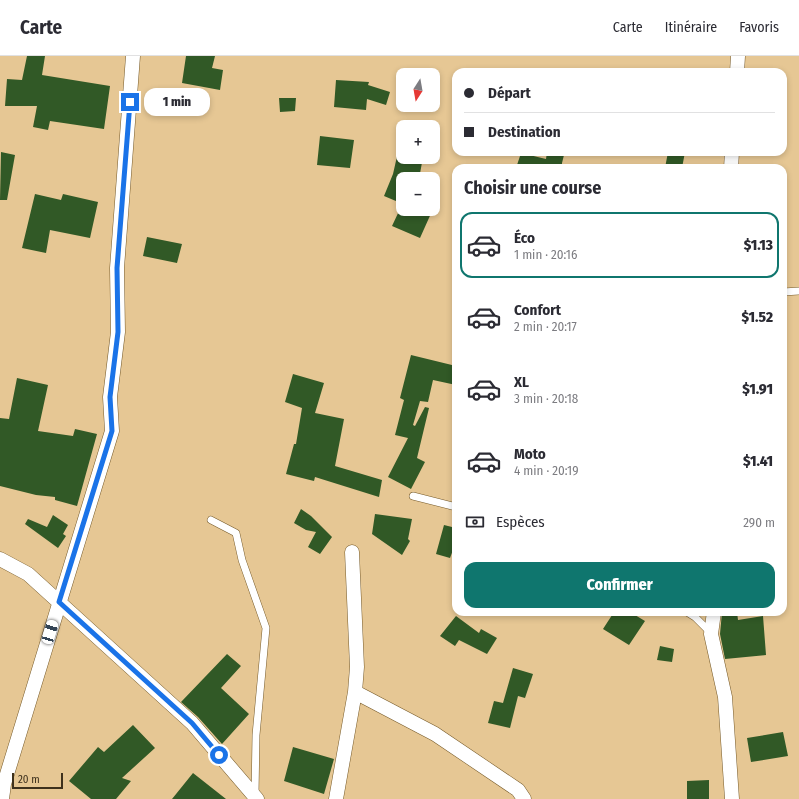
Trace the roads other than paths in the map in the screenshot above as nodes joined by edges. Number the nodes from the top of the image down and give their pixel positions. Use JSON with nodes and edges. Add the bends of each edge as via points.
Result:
{"nodes":[{"id":1,"x":133,"y":56,"type":"edge"},
{"id":2,"x":738,"y":56,"type":"edge"},
{"id":3,"x":737,"y":68,"type":"edge"},
{"id":4,"x":799,"y":291,"type":"edge"},
{"id":5,"x":787,"y":292,"type":"edge"},
{"id":6,"x":413,"y":496,"type":"dead end"},
{"id":7,"x":452,"y":506,"type":"edge"},
{"id":8,"x":211,"y":520,"type":"dead end"},
{"id":9,"x":352,"y":552,"type":"dead end"},
{"id":10,"x":0,"y":559,"type":"edge"},
{"id":11,"x":59,"y":602,"type":"junction"},
{"id":12,"x":695,"y":616,"type":"edge"},
{"id":13,"x":713,"y":616,"type":"edge"},
{"id":14,"x":711,"y":634,"type":"junction"},
{"id":15,"x":355,"y":692,"type":"junction"},
{"id":16,"x":256,"y":798,"type":"edge"},
{"id":17,"x":2,"y":799,"type":"edge"},
{"id":18,"x":336,"y":799,"type":"edge"},
{"id":19,"x":524,"y":799,"type":"edge"},
{"id":20,"x":732,"y":799,"type":"edge"}],
"edges":[{"from":1,"to":11,"type":"street","via":[[117,268],[118,332],[110,397],[112,431]]},
{"from":2,"to":3,"type":"street"},
{"from":4,"to":5,"type":"lane"},
{"from":6,"to":7,"type":"lane"},
{"from":8,"to":16,"type":"lane","via":[[236,533],[242,560],[266,628],[256,736]]},
{"from":9,"to":15,"type":"street","via":[[357,667]]},
{"from":10,"to":11,"type":"street","via":[[28,574]]},
{"from":11,"to":16,"type":"street","via":[[192,723]]},
{"from":11,"to":17,"type":"street","via":[[4,784]]},
{"from":12,"to":14,"type":"lane"},
{"from":13,"to":14,"type":"street"},
{"from":14,"to":20,"type":"street","via":[[725,697]]},
{"from":15,"to":18,"type":"street"},
{"from":15,"to":19,"type":"street","via":[[434,734],[518,790]]}]}
